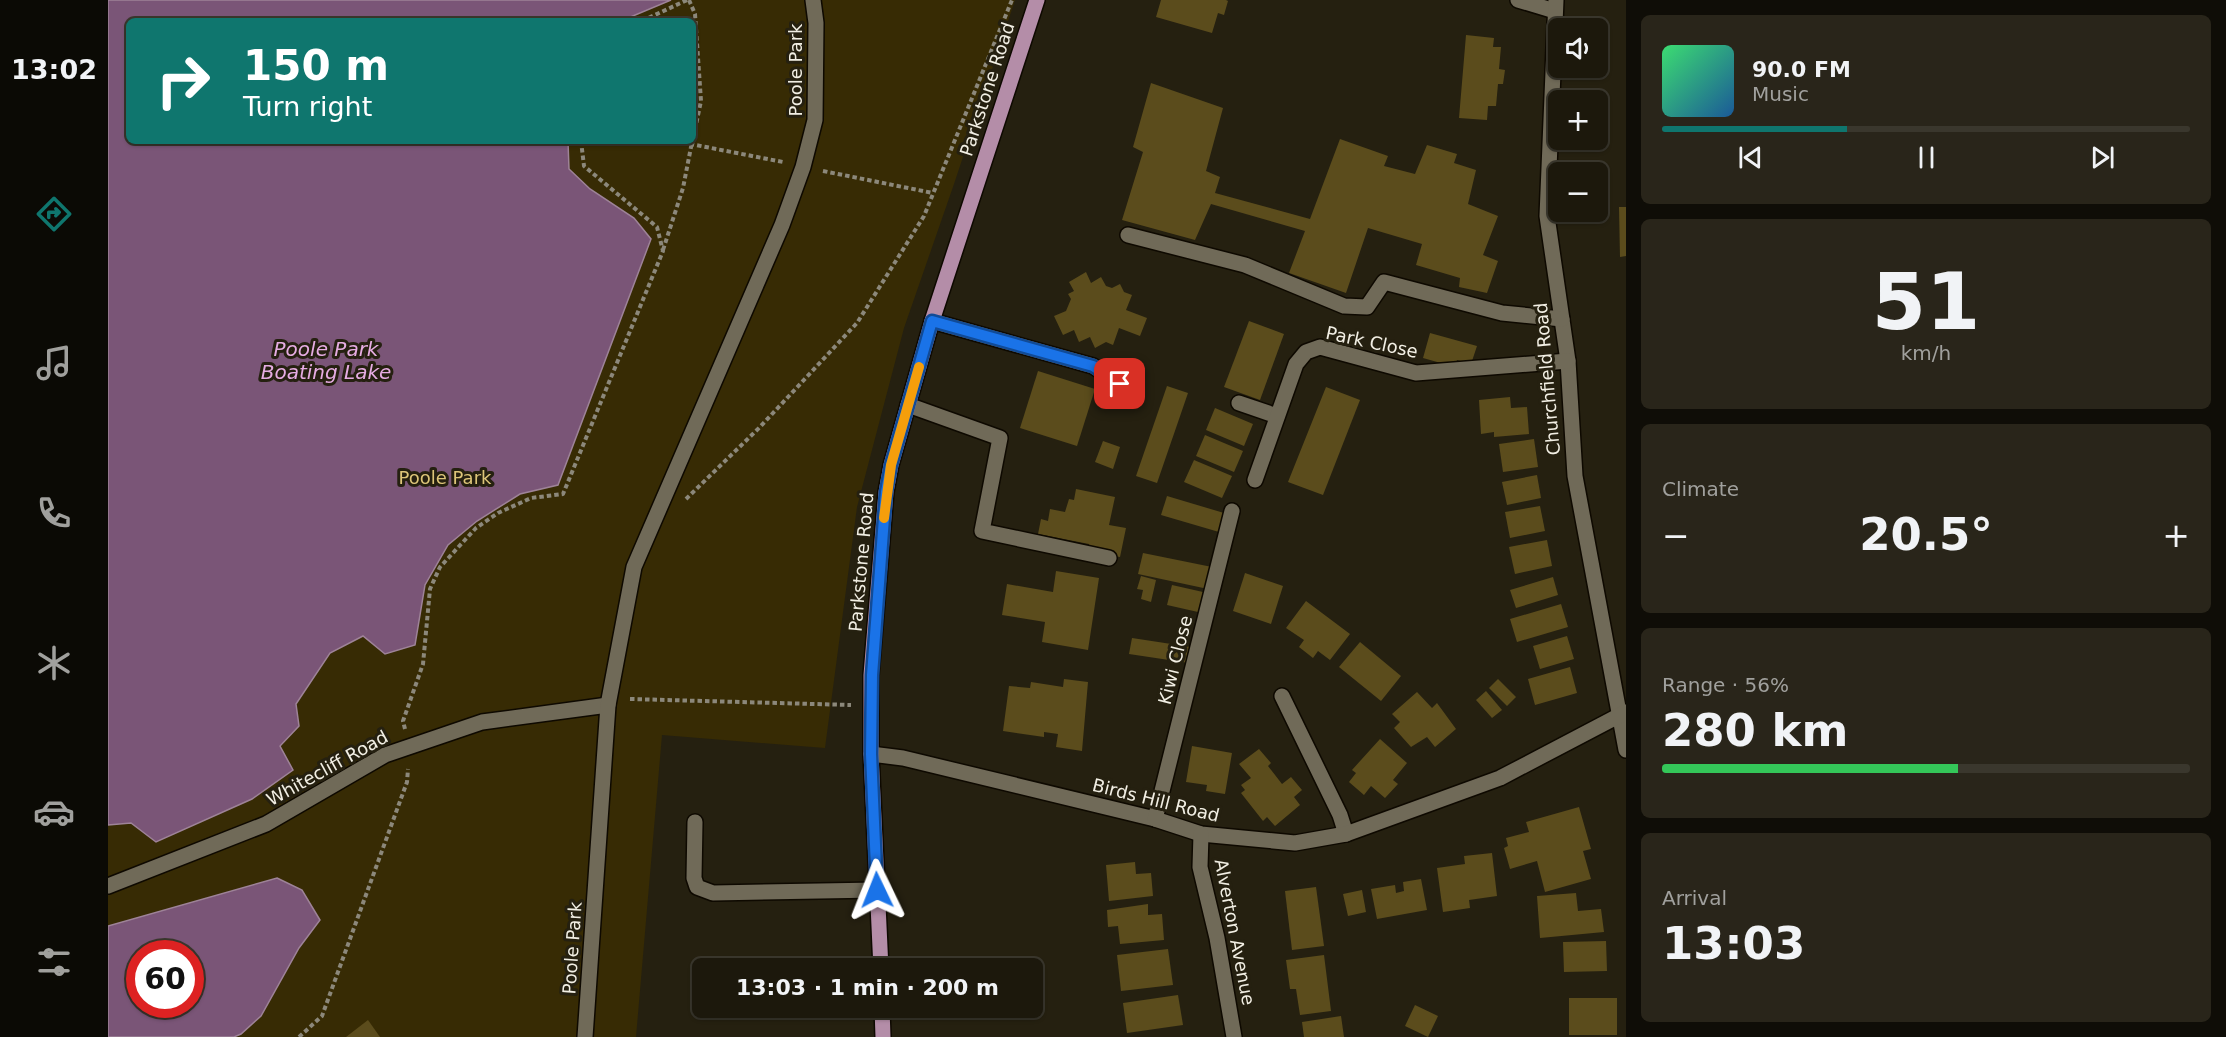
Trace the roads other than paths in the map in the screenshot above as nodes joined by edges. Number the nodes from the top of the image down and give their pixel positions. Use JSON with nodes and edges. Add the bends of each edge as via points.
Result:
{"nodes":[{"id":1,"x":813,"y":0,"type":"edge"},
{"id":2,"x":1037,"y":0,"type":"edge"},
{"id":3,"x":1518,"y":0,"type":"edge"},
{"id":4,"x":1555,"y":6,"type":"edge"},
{"id":5,"x":1128,"y":235,"type":"dead end"},
{"id":6,"x":1562,"y":319,"type":"junction"},
{"id":7,"x":932,"y":321,"type":"junction"},
{"id":8,"x":1568,"y":361,"type":"junction"},
{"id":9,"x":1120,"y":384,"type":"dead end"},
{"id":10,"x":1239,"y":403,"type":"dead end"},
{"id":11,"x":908,"y":405,"type":"junction"},
{"id":12,"x":1277,"y":416,"type":"junction"},
{"id":13,"x":1255,"y":480,"type":"dead end"},
{"id":14,"x":1232,"y":511,"type":"dead end"},
{"id":15,"x":1109,"y":558,"type":"dead end"},
{"id":16,"x":1282,"y":696,"type":"dead end"},
{"id":17,"x":608,"y":705,"type":"junction"},
{"id":18,"x":1623,"y":713,"type":"edge"},
{"id":19,"x":1626,"y":750,"type":"edge"},
{"id":20,"x":871,"y":754,"type":"junction"},
{"id":21,"x":1155,"y":819,"type":"junction"},
{"id":22,"x":695,"y":822,"type":"dead end"},
{"id":23,"x":1201,"y":834,"type":"junction"},
{"id":24,"x":1346,"y":834,"type":"junction"},
{"id":25,"x":108,"y":886,"type":"edge"},
{"id":26,"x":877,"y":890,"type":"junction"},
{"id":27,"x":880,"y":958,"type":"edge"},
{"id":28,"x":882,"y":1018,"type":"edge"},
{"id":29,"x":585,"y":1037,"type":"edge"},
{"id":30,"x":883,"y":1037,"type":"edge"},
{"id":31,"x":1234,"y":1037,"type":"edge"}],
"edges":[{"from":1,"to":17,"type":"street","name":"Poole Park","via":[[815,120],[803,166],[782,225],[634,567]]},
{"from":2,"to":7,"type":"main road","name":"Parkstone Road"},
{"from":3,"to":4,"type":"street"},
{"from":4,"to":6,"type":"street","name":"Churchfield Road","via":[[1547,216]]},
{"from":5,"to":6,"type":"street","via":[[1245,265],[1344,306],[1367,307],[1384,282],[1502,313]]},
{"from":6,"to":8,"type":"street","name":"Churchfield Road"},
{"from":7,"to":9,"type":"street","via":[[1093,366]]},
{"from":7,"to":11,"type":"main road","name":"Parkstone Road"},
{"from":8,"to":12,"type":"street","name":"Park Close","via":[[1416,373],[1320,347],[1306,352],[1296,364]]},
{"from":8,"to":18,"type":"street","name":"Churchfield Road","via":[[1575,476]]},
{"from":10,"to":12,"type":"street"},
{"from":11,"to":15,"type":"street","via":[[1000,438],[982,531]]},
{"from":11,"to":20,"type":"main road","name":"Parkstone Road","via":[[886,492],[872,675]]},
{"from":12,"to":13,"type":"street","name":"Park Close"},
{"from":14,"to":21,"type":"street","name":"Kiwi Close"},
{"from":16,"to":24,"type":"street"},
{"from":17,"to":25,"type":"street","name":"Whitecliff Road","via":[[482,722],[384,755],[266,824]]},
{"from":17,"to":29,"type":"street","name":"Poole Park"},
{"from":18,"to":19,"type":"street","name":"Churchfield Road"},
{"from":18,"to":24,"type":"street","name":"Birds Hill Road","via":[[1500,778]]},
{"from":20,"to":21,"type":"street","name":"Birds Hill Road","via":[[903,758]]},
{"from":20,"to":26,"type":"main road","name":"Parkstone Road"},
{"from":21,"to":23,"type":"street","name":"Birds Hill Road"},
{"from":22,"to":26,"type":"street","via":[[694,878],[703,891]]},
{"from":23,"to":24,"type":"street","name":"Birds Hill Road","via":[[1295,843]]},
{"from":23,"to":31,"type":"street","name":"Alverton Avenue","via":[[1200,867]]},
{"from":26,"to":27,"type":"main road","name":"Parkstone Road"},
{"from":28,"to":30,"type":"main road"}]}
